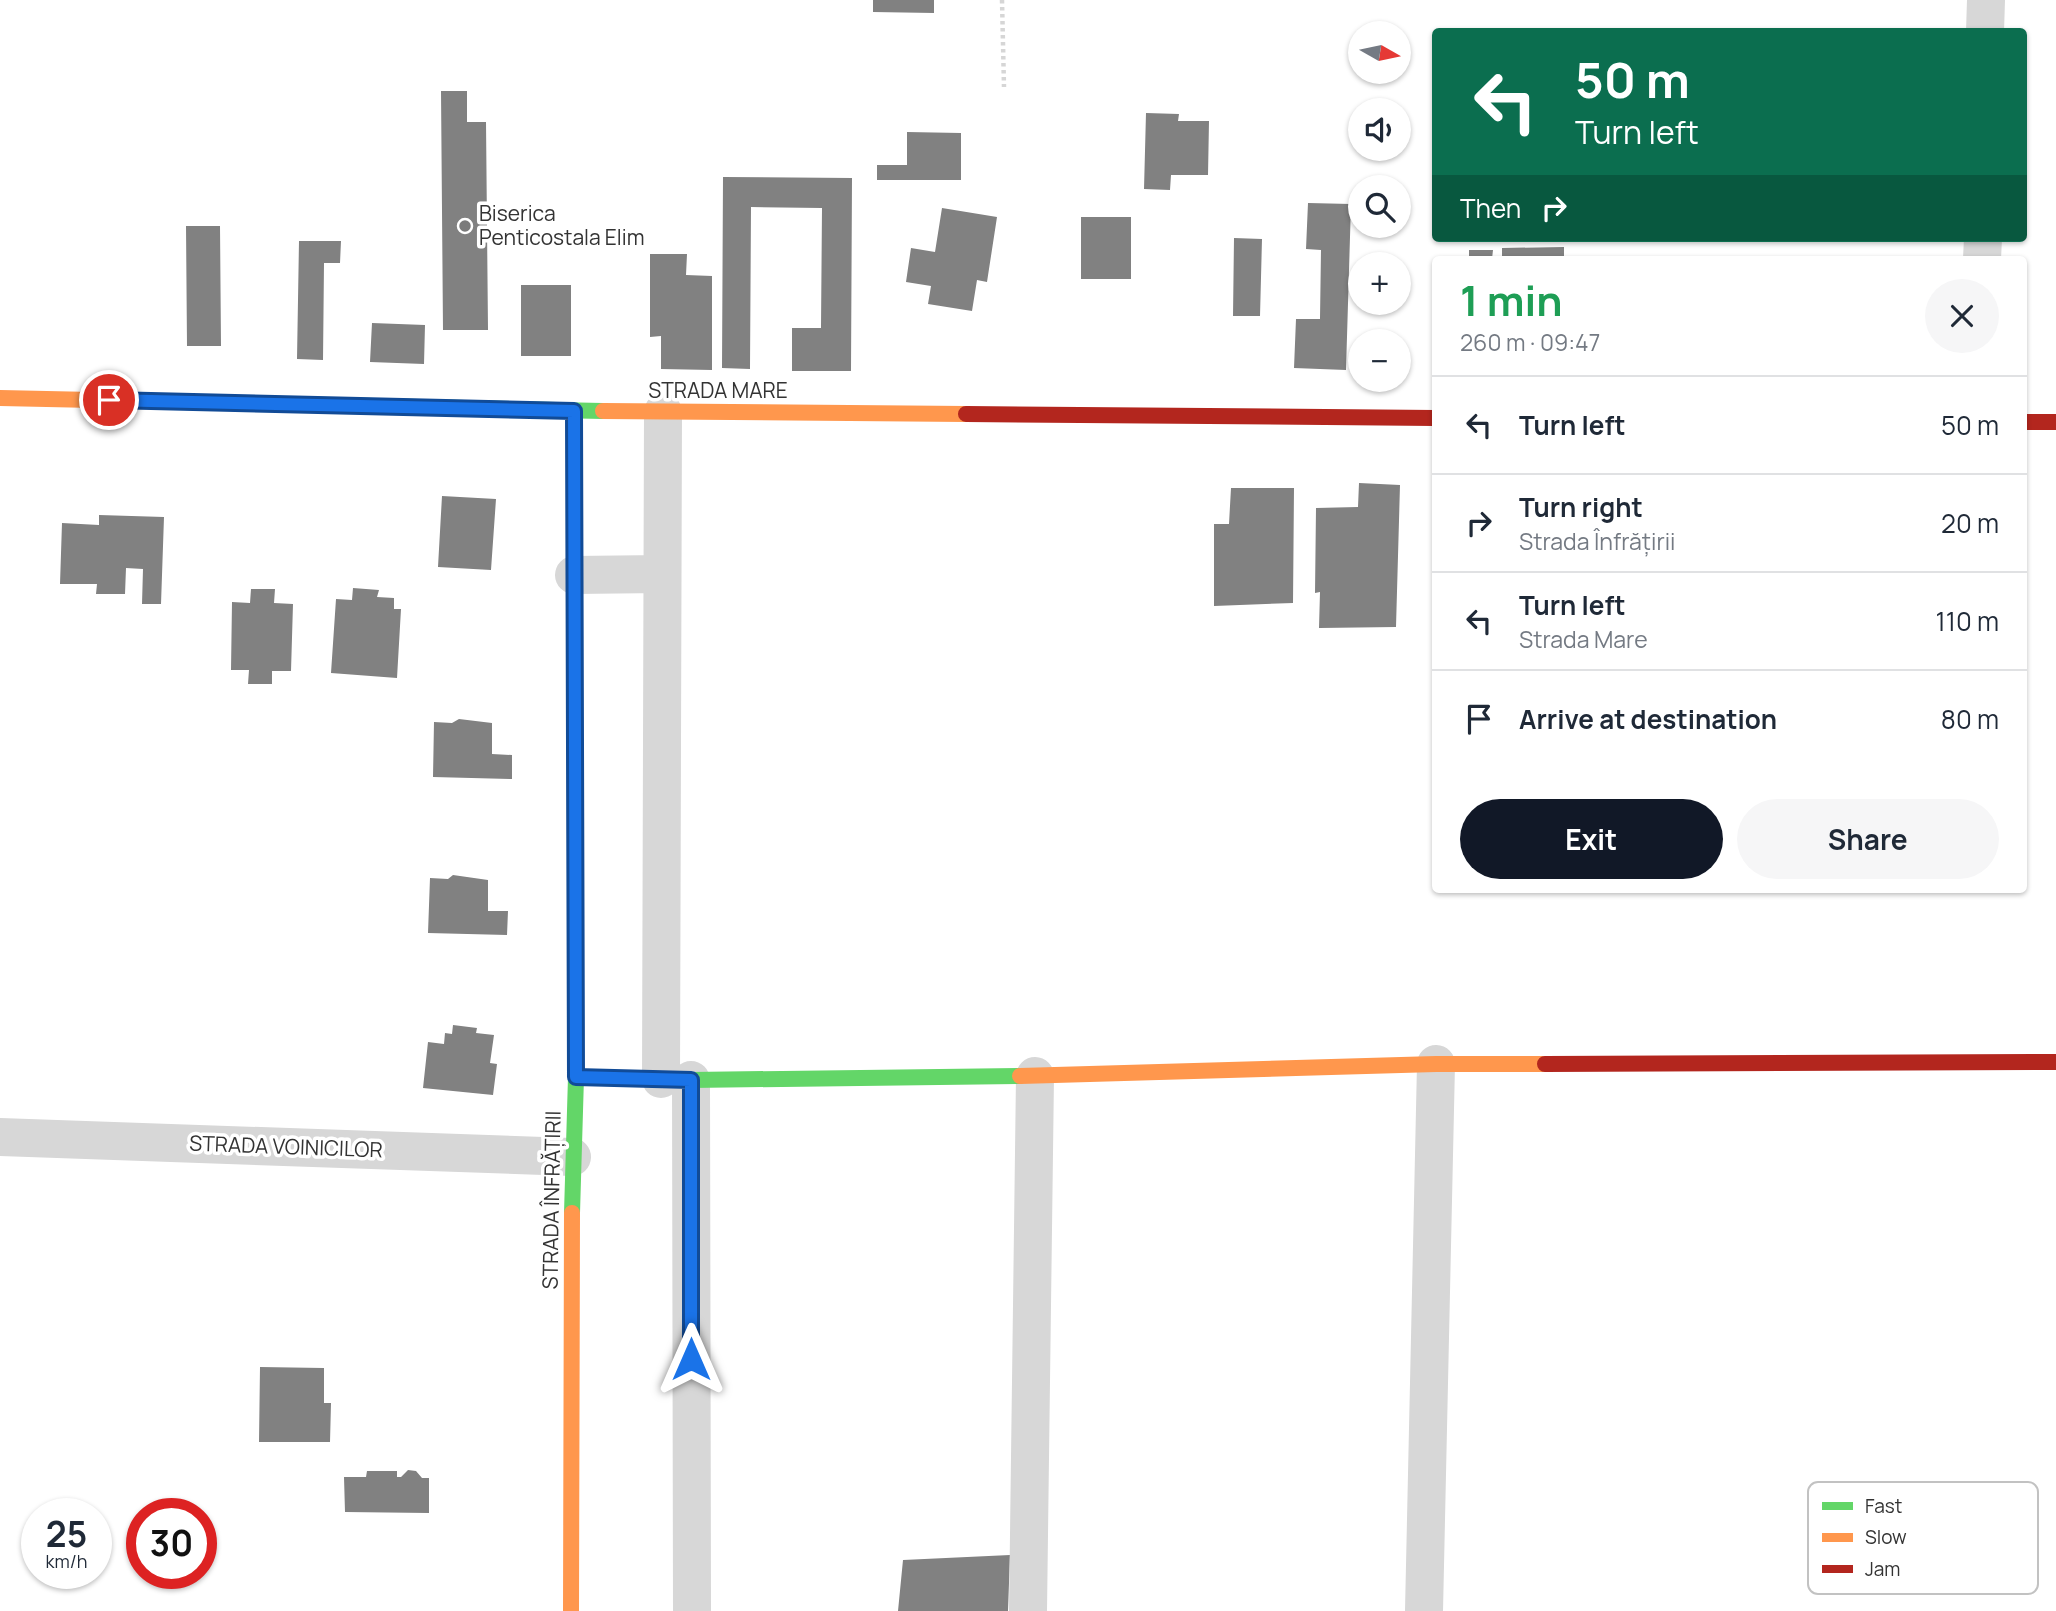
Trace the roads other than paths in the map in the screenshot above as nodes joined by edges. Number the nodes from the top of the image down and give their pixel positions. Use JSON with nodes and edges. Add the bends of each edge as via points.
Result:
{"nodes":[{"id":1,"x":1986,"y":0,"type":"edge"},
{"id":2,"x":1985,"y":28,"type":"edge"},
{"id":3,"x":0,"y":398,"type":"edge"},
{"id":4,"x":574,"y":411,"type":"junction"},
{"id":5,"x":663,"y":412,"type":"junction"},
{"id":6,"x":1432,"y":418,"type":"edge"},
{"id":7,"x":2027,"y":422,"type":"edge"},
{"id":8,"x":2056,"y":422,"type":"edge"},
{"id":9,"x":662,"y":574,"type":"junction"},
{"id":10,"x":574,"y":575,"type":"junction"},
{"id":11,"x":2056,"y":1062,"type":"edge"},
{"id":12,"x":1436,"y":1064,"type":"junction"},
{"id":13,"x":1035,"y":1076,"type":"junction"},
{"id":14,"x":576,"y":1077,"type":"junction"},
{"id":15,"x":676,"y":1079,"type":"junction"},
{"id":16,"x":0,"y":1137,"type":"edge"},
{"id":17,"x":572,"y":1157,"type":"junction"},
{"id":18,"x":571,"y":1611,"type":"edge"},
{"id":19,"x":692,"y":1611,"type":"edge"},
{"id":20,"x":1028,"y":1611,"type":"edge"},
{"id":21,"x":1424,"y":1611,"type":"edge"}],
"edges":[{"from":1,"to":2,"type":"street"},
{"from":3,"to":4,"type":"street","name":"STRADA MARE"},
{"from":4,"to":5,"type":"street","name":"STRADA MARE"},
{"from":4,"to":10,"type":"street","name":"STRADA ÎNFRĂȚIRII"},
{"from":5,"to":6,"type":"street","name":"STRADA MARE"},
{"from":5,"to":9,"type":"street"},
{"from":7,"to":8,"type":"street"},
{"from":9,"to":10,"type":"street"},
{"from":9,"to":15,"type":"street"},
{"from":10,"to":14,"type":"street","name":"STRADA ÎNFRĂȚIRII"},
{"from":11,"to":12,"type":"street"},
{"from":12,"to":13,"type":"street"},
{"from":12,"to":21,"type":"street"},
{"from":13,"to":15,"type":"street"},
{"from":13,"to":20,"type":"street"},
{"from":14,"to":15,"type":"street"},
{"from":14,"to":17,"type":"street","name":"STRADA ÎNFRĂȚIRII"},
{"from":15,"to":19,"type":"street"},
{"from":16,"to":17,"type":"street","name":"STRADA VOINICILOR"},
{"from":17,"to":18,"type":"street","name":"STRADA ÎNFRĂȚIRII"}]}
